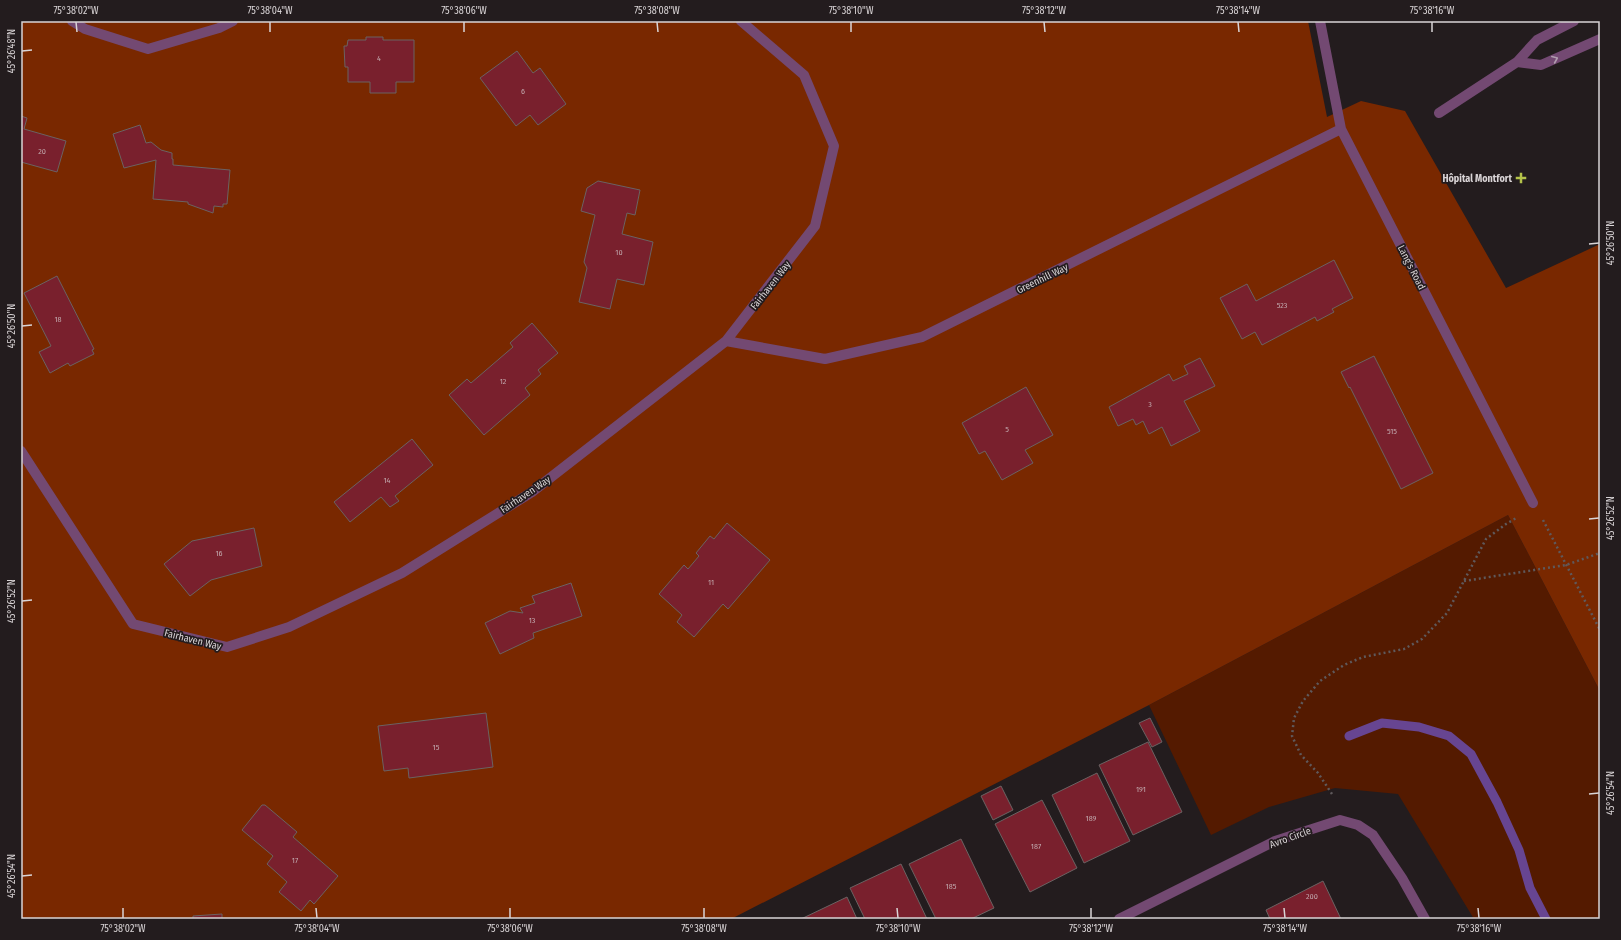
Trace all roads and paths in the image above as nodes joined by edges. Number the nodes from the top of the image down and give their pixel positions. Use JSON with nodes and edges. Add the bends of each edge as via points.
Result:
{"nodes":[{"id":1,"x":72,"y":21,"type":"edge"},
{"id":2,"x":233,"y":21,"type":"edge"},
{"id":3,"x":742,"y":21,"type":"edge"},
{"id":4,"x":1320,"y":21,"type":"edge"},
{"id":5,"x":1574,"y":21,"type":"edge"},
{"id":6,"x":1600,"y":39,"type":"edge"},
{"id":7,"x":1518,"y":62,"type":"junction"},
{"id":8,"x":1439,"y":113,"type":"dead end"},
{"id":9,"x":1341,"y":129,"type":"junction"},
{"id":10,"x":726,"y":341,"type":"junction"},
{"id":11,"x":21,"y":450,"type":"edge"},
{"id":12,"x":1535,"y":505,"type":"junction"},
{"id":13,"x":1600,"y":553,"type":"edge"},
{"id":14,"x":1566,"y":565,"type":"junction"},
{"id":15,"x":1463,"y":581,"type":"junction"},
{"id":16,"x":1600,"y":630,"type":"edge"},
{"id":17,"x":1332,"y":794,"type":"dead end"},
{"id":18,"x":1120,"y":919,"type":"edge"},
{"id":19,"x":1425,"y":919,"type":"edge"}],
"edges":[{"from":1,"to":2,"type":"street","via":[[85,29],[148,49],[219,28]]},
{"from":3,"to":10,"type":"street","name":"Fairhaven Way","via":[[804,75],[834,146],[815,226]]},
{"from":4,"to":9,"type":"street","name":"Lang's Road"},
{"from":5,"to":7,"type":"street","via":[[1537,40]]},
{"from":7,"to":6,"type":"street","one_way":true,"via":[[1541,65]]},
{"from":7,"to":8,"type":"street"},
{"from":9,"to":10,"type":"street","name":"Greenhill Way","via":[[922,338],[825,359]]},
{"from":9,"to":12,"type":"street","name":"Lang's Road"},
{"from":10,"to":11,"type":"street","name":"Fairhaven Way","via":[[532,492],[402,573],[288,627],[227,647],[133,624]]},
{"from":12,"to":14,"type":"path"},
{"from":12,"to":15,"type":"path","via":[[1486,539]]},
{"from":13,"to":14,"type":"path"},
{"from":14,"to":15,"type":"path"},
{"from":14,"to":16,"type":"path"},
{"from":15,"to":17,"type":"path","via":[[1447,613],[1422,639],[1404,649],[1362,657],[1344,665],[1320,681],[1303,701],[1294,718],[1292,736],[1301,755],[1318,773]]},
{"from":18,"to":19,"type":"street","name":"Avro Circle","via":[[1275,841],[1340,820],[1358,825],[1373,835],[1402,878]]}]}
